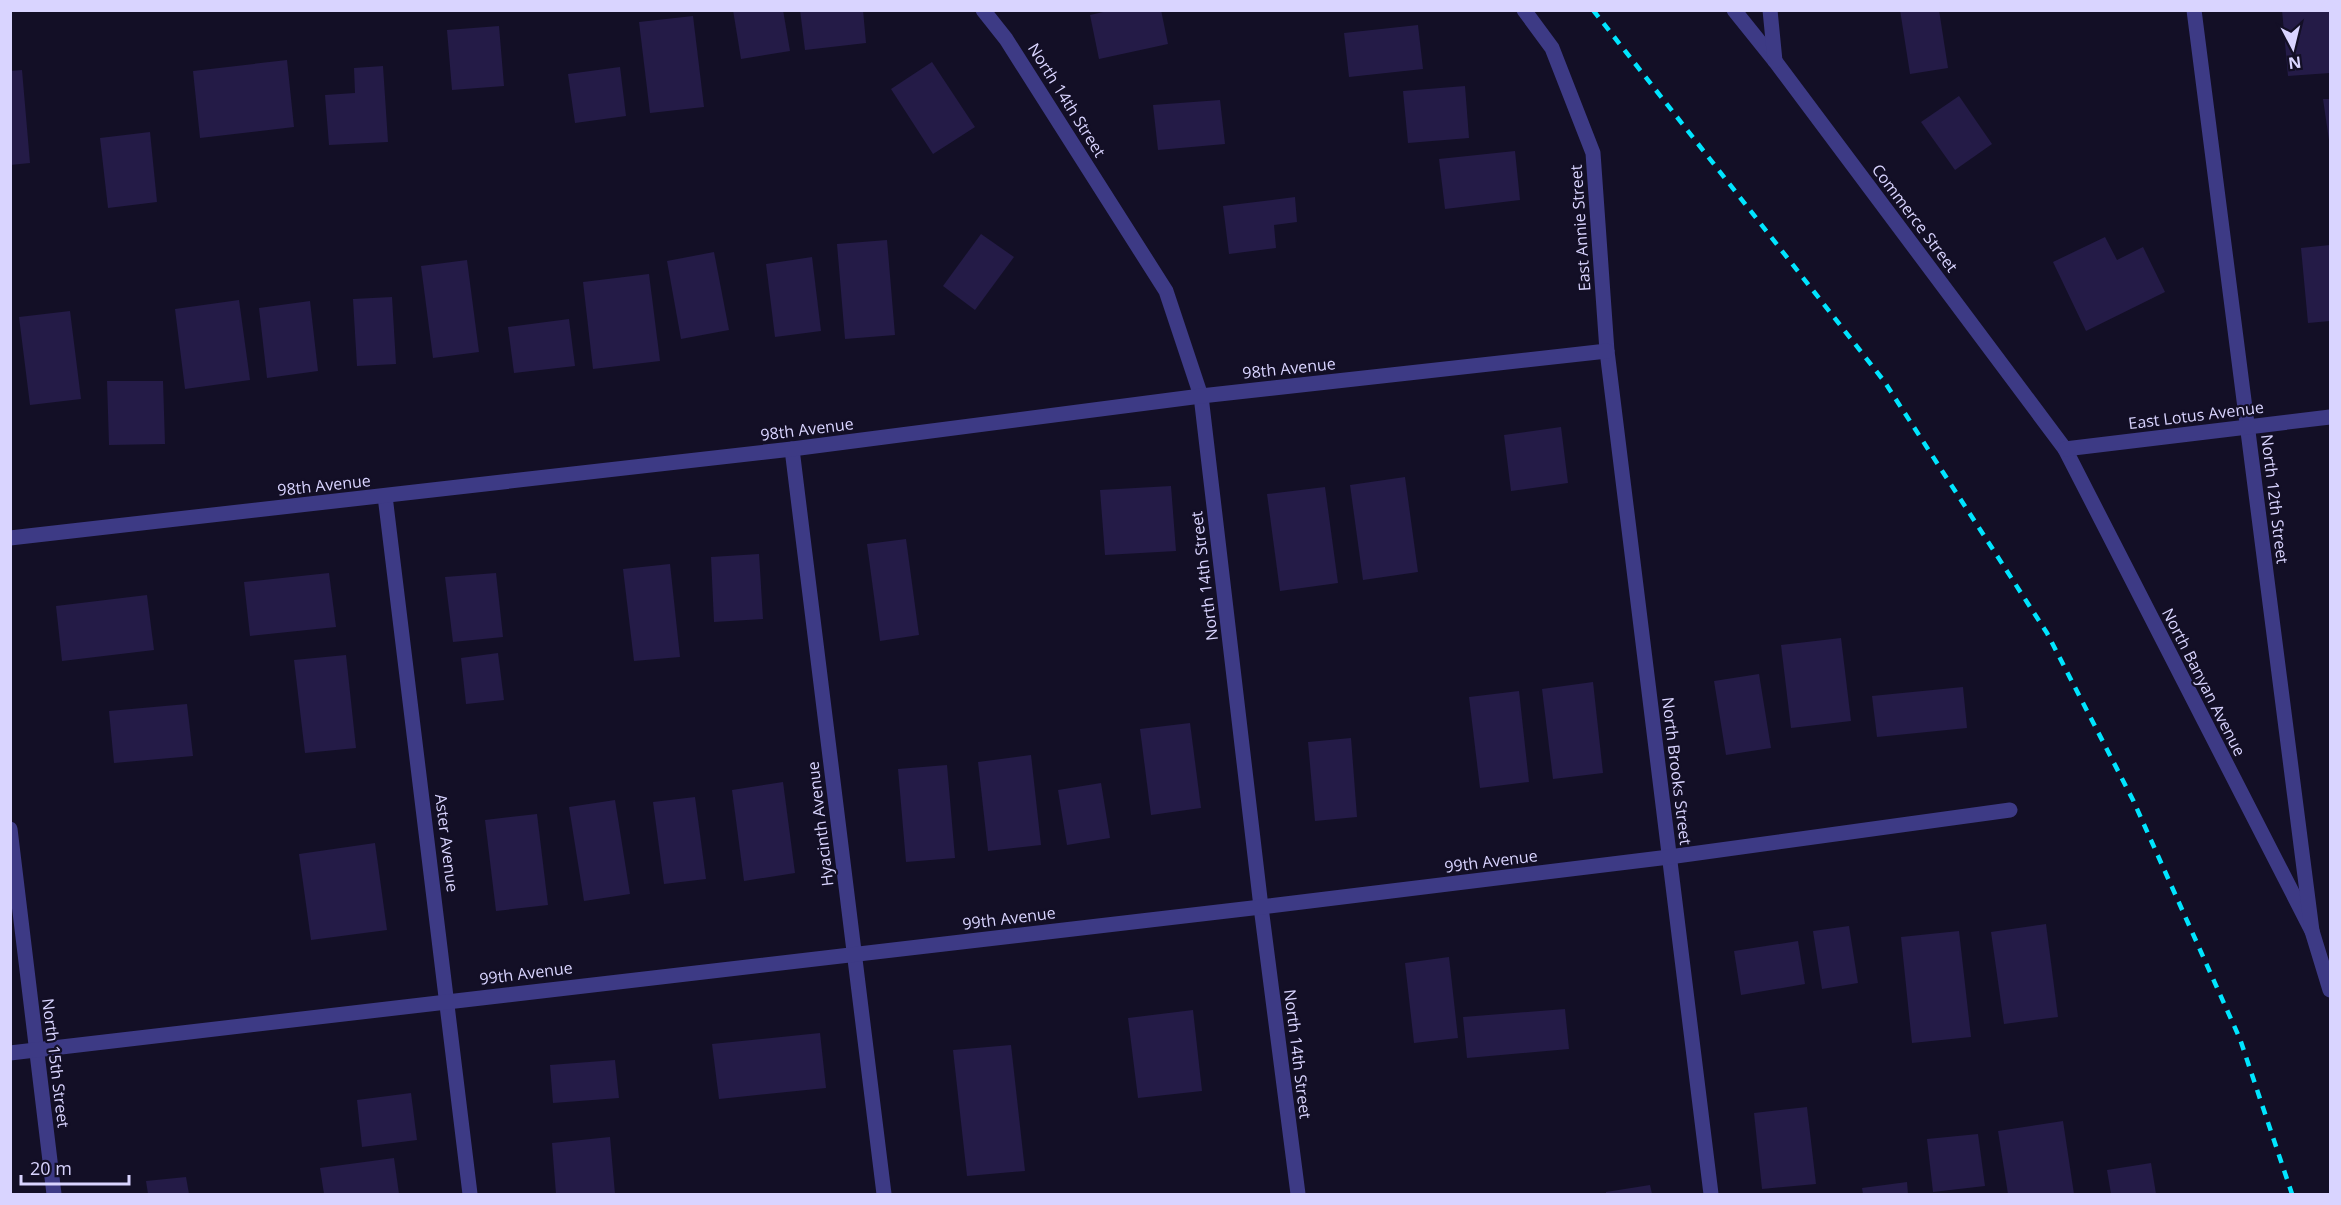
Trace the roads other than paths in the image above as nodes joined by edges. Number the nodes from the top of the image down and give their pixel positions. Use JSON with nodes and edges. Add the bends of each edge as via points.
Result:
{"nodes":[{"id":1,"x":982,"y":10,"type":"edge"},
{"id":2,"x":1524,"y":10,"type":"edge"},
{"id":3,"x":1734,"y":10,"type":"edge"},
{"id":4,"x":1770,"y":10,"type":"edge"},
{"id":5,"x":2194,"y":10,"type":"edge"},
{"id":6,"x":1775,"y":61,"type":"junction"},
{"id":7,"x":1607,"y":351,"type":"junction"},
{"id":8,"x":1202,"y":396,"type":"junction"},
{"id":9,"x":2331,"y":417,"type":"edge"},
{"id":10,"x":2248,"y":428,"type":"junction"},
{"id":11,"x":2065,"y":448,"type":"junction"},
{"id":12,"x":792,"y":449,"type":"junction"},
{"id":13,"x":386,"y":496,"type":"junction"},
{"id":14,"x":10,"y":538,"type":"edge"},
{"id":15,"x":2010,"y":810,"type":"dead end"},
{"id":16,"x":10,"y":829,"type":"edge"},
{"id":17,"x":1670,"y":857,"type":"junction"},
{"id":18,"x":1261,"y":907,"type":"junction"},
{"id":19,"x":2312,"y":931,"type":"junction"},
{"id":20,"x":854,"y":954,"type":"junction"},
{"id":21,"x":2331,"y":990,"type":"edge"},
{"id":22,"x":448,"y":1000,"type":"junction"},
{"id":23,"x":36,"y":1050,"type":"junction"},
{"id":24,"x":10,"y":1053,"type":"edge"},
{"id":25,"x":54,"y":1194,"type":"edge"},
{"id":26,"x":470,"y":1194,"type":"edge"},
{"id":27,"x":884,"y":1194,"type":"edge"},
{"id":28,"x":1298,"y":1194,"type":"edge"},
{"id":29,"x":1711,"y":1194,"type":"edge"}],
"edges":[{"from":1,"to":8,"type":"street","name":"North 14th Street","via":[[1006,39],[1166,291]]},
{"from":2,"to":7,"type":"street","name":"East Annie Street","via":[[1552,48],[1593,153]]},
{"from":3,"to":6,"type":"street","name":"Commerce Street"},
{"from":4,"to":6,"type":"street"},
{"from":5,"to":10,"type":"street","name":"North 12th Street"},
{"from":6,"to":11,"type":"street","name":"Commerce Street"},
{"from":7,"to":8,"type":"street","name":"98th Avenue"},
{"from":7,"to":17,"type":"street","name":"North Brooks Street"},
{"from":8,"to":12,"type":"street","name":"98th Avenue"},
{"from":8,"to":18,"type":"street","name":"North 14th Street"},
{"from":9,"to":10,"type":"street","name":"East Lotus Avenue"},
{"from":10,"to":11,"type":"street","name":"East Lotus Avenue"},
{"from":10,"to":19,"type":"street","name":"North 12th Street"},
{"from":11,"to":19,"type":"street","name":"North Banyan Avenue"},
{"from":12,"to":13,"type":"street","name":"98th Avenue"},
{"from":12,"to":20,"type":"street","name":"Hyacinth Avenue"},
{"from":13,"to":14,"type":"street","name":"98th Avenue"},
{"from":13,"to":22,"type":"street","name":"Aster Avenue"},
{"from":15,"to":17,"type":"street","name":"99th Avenue"},
{"from":16,"to":23,"type":"street","name":"North 15th Street"},
{"from":17,"to":18,"type":"street","name":"99th Avenue"},
{"from":17,"to":29,"type":"street","name":"North Brooks Street"},
{"from":18,"to":20,"type":"street","name":"99th Avenue"},
{"from":18,"to":28,"type":"street","name":"North 14th Street"},
{"from":19,"to":21,"type":"street","name":"North 12th Street"},
{"from":20,"to":22,"type":"street","name":"99th Avenue"},
{"from":20,"to":27,"type":"street","name":"Hyacinth Avenue"},
{"from":22,"to":23,"type":"street","name":"99th Avenue"},
{"from":22,"to":26,"type":"street","name":"Aster Avenue"},
{"from":23,"to":24,"type":"street","name":"99th Avenue"},
{"from":23,"to":25,"type":"street","name":"North 15th Street"}]}
